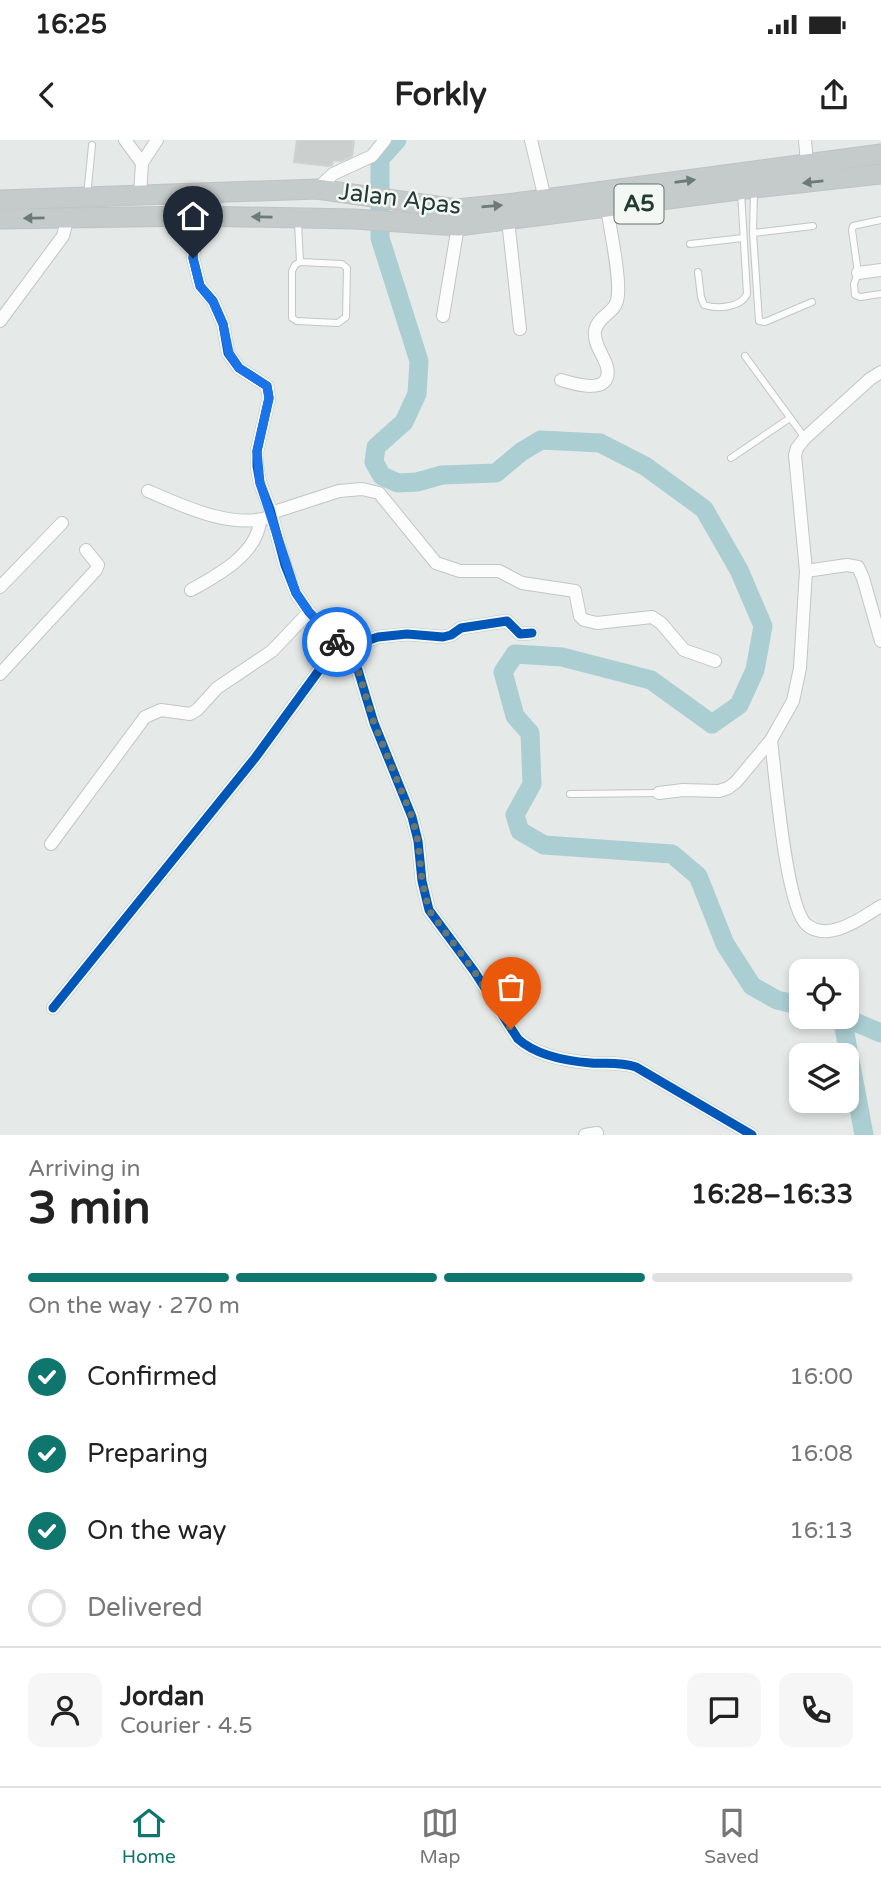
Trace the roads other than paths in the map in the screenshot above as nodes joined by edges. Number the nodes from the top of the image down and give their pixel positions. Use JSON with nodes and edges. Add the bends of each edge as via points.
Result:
{"nodes":[{"id":1,"x":125,"y":140,"type":"edge"},
{"id":2,"x":157,"y":140,"type":"edge"},
{"id":3,"x":385,"y":140,"type":"edge"},
{"id":4,"x":531,"y":140,"type":"edge"},
{"id":5,"x":805,"y":140,"type":"edge"},
{"id":6,"x":92,"y":145,"type":"dead end"},
{"id":7,"x":881,"y":154,"type":"edge"},
{"id":8,"x":142,"y":163,"type":"junction"},
{"id":9,"x":807,"y":164,"type":"junction"},
{"id":10,"x":881,"y":174,"type":"edge"},
{"id":11,"x":317,"y":188,"type":"junction"},
{"id":12,"x":747,"y":189,"type":"junction"},
{"id":13,"x":240,"y":192,"type":"junction"},
{"id":14,"x":140,"y":196,"type":"junction"},
{"id":15,"x":87,"y":198,"type":"junction"},
{"id":16,"x":545,"y":199,"type":"junction"},
{"id":17,"x":0,"y":200,"type":"edge"},
{"id":18,"x":598,"y":209,"type":"junction"},
{"id":19,"x":196,"y":216,"type":"junction"},
{"id":20,"x":68,"y":217,"type":"junction"},
{"id":21,"x":298,"y":218,"type":"junction"},
{"id":22,"x":0,"y":219,"type":"edge"},
{"id":23,"x":509,"y":220,"type":"junction"},
{"id":24,"x":881,"y":220,"type":"edge"},
{"id":25,"x":458,"y":226,"type":"junction"},
{"id":26,"x":813,"y":226,"type":"dead end"},
{"id":27,"x":753,"y":233,"type":"junction"},
{"id":28,"x":743,"y":238,"type":"junction"},
{"id":29,"x":690,"y":244,"type":"dead end"},
{"id":30,"x":300,"y":262,"type":"junction"},
{"id":31,"x":881,"y":270,"type":"edge"},
{"id":32,"x":698,"y":272,"type":"dead end"},
{"id":33,"x":858,"y":273,"type":"junction"},
{"id":34,"x":881,"y":294,"type":"edge"},
{"id":35,"x":812,"y":302,"type":"dead end"},
{"id":36,"x":443,"y":316,"type":"dead end"},
{"id":37,"x":0,"y":321,"type":"edge"},
{"id":38,"x":520,"y":328,"type":"dead end"},
{"id":39,"x":745,"y":356,"type":"dead end"},
{"id":40,"x":881,"y":372,"type":"edge"},
{"id":41,"x":561,"y":380,"type":"dead end"},
{"id":42,"x":790,"y":418,"type":"junction"},
{"id":43,"x":805,"y":438,"type":"junction"},
{"id":44,"x":731,"y":458,"type":"dead end"},
{"id":45,"x":148,"y":491,"type":"dead end"},
{"id":46,"x":268,"y":517,"type":"junction"},
{"id":47,"x":62,"y":523,"type":"dead end"},
{"id":48,"x":86,"y":550,"type":"dead end"},
{"id":49,"x":806,"y":571,"type":"junction"},
{"id":50,"x":0,"y":587,"type":"edge"},
{"id":51,"x":191,"y":590,"type":"dead end"},
{"id":52,"x":309,"y":612,"type":"junction"},
{"id":53,"x":532,"y":633,"type":"dead end"},
{"id":54,"x":881,"y":641,"type":"edge"},
{"id":55,"x":346,"y":652,"type":"junction"},
{"id":56,"x":715,"y":661,"type":"dead end"},
{"id":57,"x":0,"y":674,"type":"edge"},
{"id":58,"x":771,"y":740,"type":"junction"},
{"id":59,"x":659,"y":793,"type":"joint"},
{"id":60,"x":569,"y":794,"type":"dead end"},
{"id":61,"x":51,"y":844,"type":"dead end"},
{"id":62,"x":881,"y":906,"type":"edge"},
{"id":63,"x":53,"y":1008,"type":"dead end"},
{"id":64,"x":752,"y":1135,"type":"edge"}],
"edges":[{"from":1,"to":8,"type":"street"},
{"from":2,"to":8,"type":"street"},
{"from":3,"to":11,"type":"street","via":[[372,156],[333,174]]},
{"from":4,"to":16,"type":"street"},
{"from":5,"to":9,"type":"street"},
{"from":6,"to":15,"type":"lane"},
{"from":7,"to":9,"type":"highway","name":"Jalan Apas","number":"A5"},
{"from":8,"to":14,"type":"street"},
{"from":16,"to":9,"type":"highway","name":"Jalan Apas","number":"A5","one_way":true},
{"from":10,"to":12,"type":"highway","name":"Jalan Apas","number":"A5","one_way":true},
{"from":11,"to":13,"type":"highway","name":"Jalan Apas","number":"A5"},
{"from":11,"to":16,"type":"highway","name":"Jalan Apas","number":"A5","one_way":true,"via":[[457,209]]},
{"from":12,"to":18,"type":"highway","name":"Jalan Apas","number":"A5"},
{"from":12,"to":27,"type":"lane"},
{"from":12,"to":28,"type":"lane"},
{"from":13,"to":14,"type":"highway","name":"Jalan Apas","number":"A5"},
{"from":13,"to":21,"type":"highway","via":[[244,197],[288,202]]},
{"from":14,"to":15,"type":"highway","name":"Jalan Apas","number":"A5"},
{"from":15,"to":17,"type":"highway","name":"Jalan Apas","number":"A5"},
{"from":16,"to":18,"type":"highway","via":[[555,207]]},
{"from":18,"to":23,"type":"highway","name":"Jalan Apas","number":"A5"},
{"from":18,"to":41,"type":"street","via":[[618,291],[614,307],[594,333],[607,376],[593,386]]},
{"from":19,"to":20,"type":"highway","name":"Jalan Apas","number":"A5"},
{"from":21,"to":19,"type":"highway","name":"Jalan Apas","number":"A5","one_way":true},
{"from":19,"to":46,"type":"street","via":[[193,258],[200,286],[223,324],[233,361],[267,386],[257,466]]},
{"from":20,"to":22,"type":"highway","name":"Jalan Apas","number":"A5","one_way":true},
{"from":20,"to":37,"type":"street","via":[[63,236]]},
{"from":21,"to":25,"type":"highway","name":"Jalan Apas","number":"A5"},
{"from":21,"to":30,"type":"lane"},
{"from":23,"to":25,"type":"highway","name":"Jalan Apas","number":"A5"},
{"from":23,"to":38,"type":"street"},
{"from":24,"to":33,"type":"lane","via":[[853,226]]},
{"from":25,"to":36,"type":"street"},
{"from":26,"to":27,"type":"lane"},
{"from":27,"to":35,"type":"lane","via":[[759,321]]},
{"from":28,"to":29,"type":"lane"},
{"from":28,"to":32,"type":"lane","via":[[744,300],[704,305]]},
{"from":30,"to":30,"type":"lane","via":[[347,268],[344,321],[292,318],[292,271]]},
{"from":31,"to":33,"type":"street"},
{"from":33,"to":34,"type":"lane","via":[[856,296]]},
{"from":39,"to":42,"type":"lane"},
{"from":40,"to":43,"type":"street"},
{"from":42,"to":43,"type":"lane"},
{"from":42,"to":44,"type":"lane"},
{"from":43,"to":49,"type":"street","via":[[795,455]]},
{"from":45,"to":46,"type":"street","via":[[230,520]]},
{"from":46,"to":51,"type":"street","via":[[252,546]]},
{"from":46,"to":52,"type":"street","via":[[296,593]]},
{"from":46,"to":56,"type":"street","via":[[339,491],[379,493],[436,563],[460,571],[499,571],[522,583],[575,591],[580,616],[590,622],[652,617],[684,650]]},
{"from":47,"to":50,"type":"street"},
{"from":48,"to":57,"type":"street","via":[[96,559],[96,570]]},
{"from":49,"to":54,"type":"street","via":[[858,567]]},
{"from":49,"to":58,"type":"street","via":[[800,668],[788,712]]},
{"from":52,"to":55,"type":"street"},
{"from":52,"to":61,"type":"street","via":[[272,651],[217,688],[197,710],[190,714],[161,709],[145,716]]},
{"from":53,"to":55,"type":"street","via":[[520,634],[507,621],[461,628],[443,637],[390,634]]},
{"from":55,"to":63,"type":"street","via":[[320,669],[255,758]]},
{"from":55,"to":64,"type":"street","via":[[358,670],[412,817],[429,910],[517,1040],[552,1056],[636,1067]]},
{"from":58,"to":59,"type":"street","via":[[728,788]]},
{"from":58,"to":62,"type":"street","via":[[785,858],[803,920],[816,929],[842,928]]},
{"from":59,"to":60,"type":"lane"}]}
